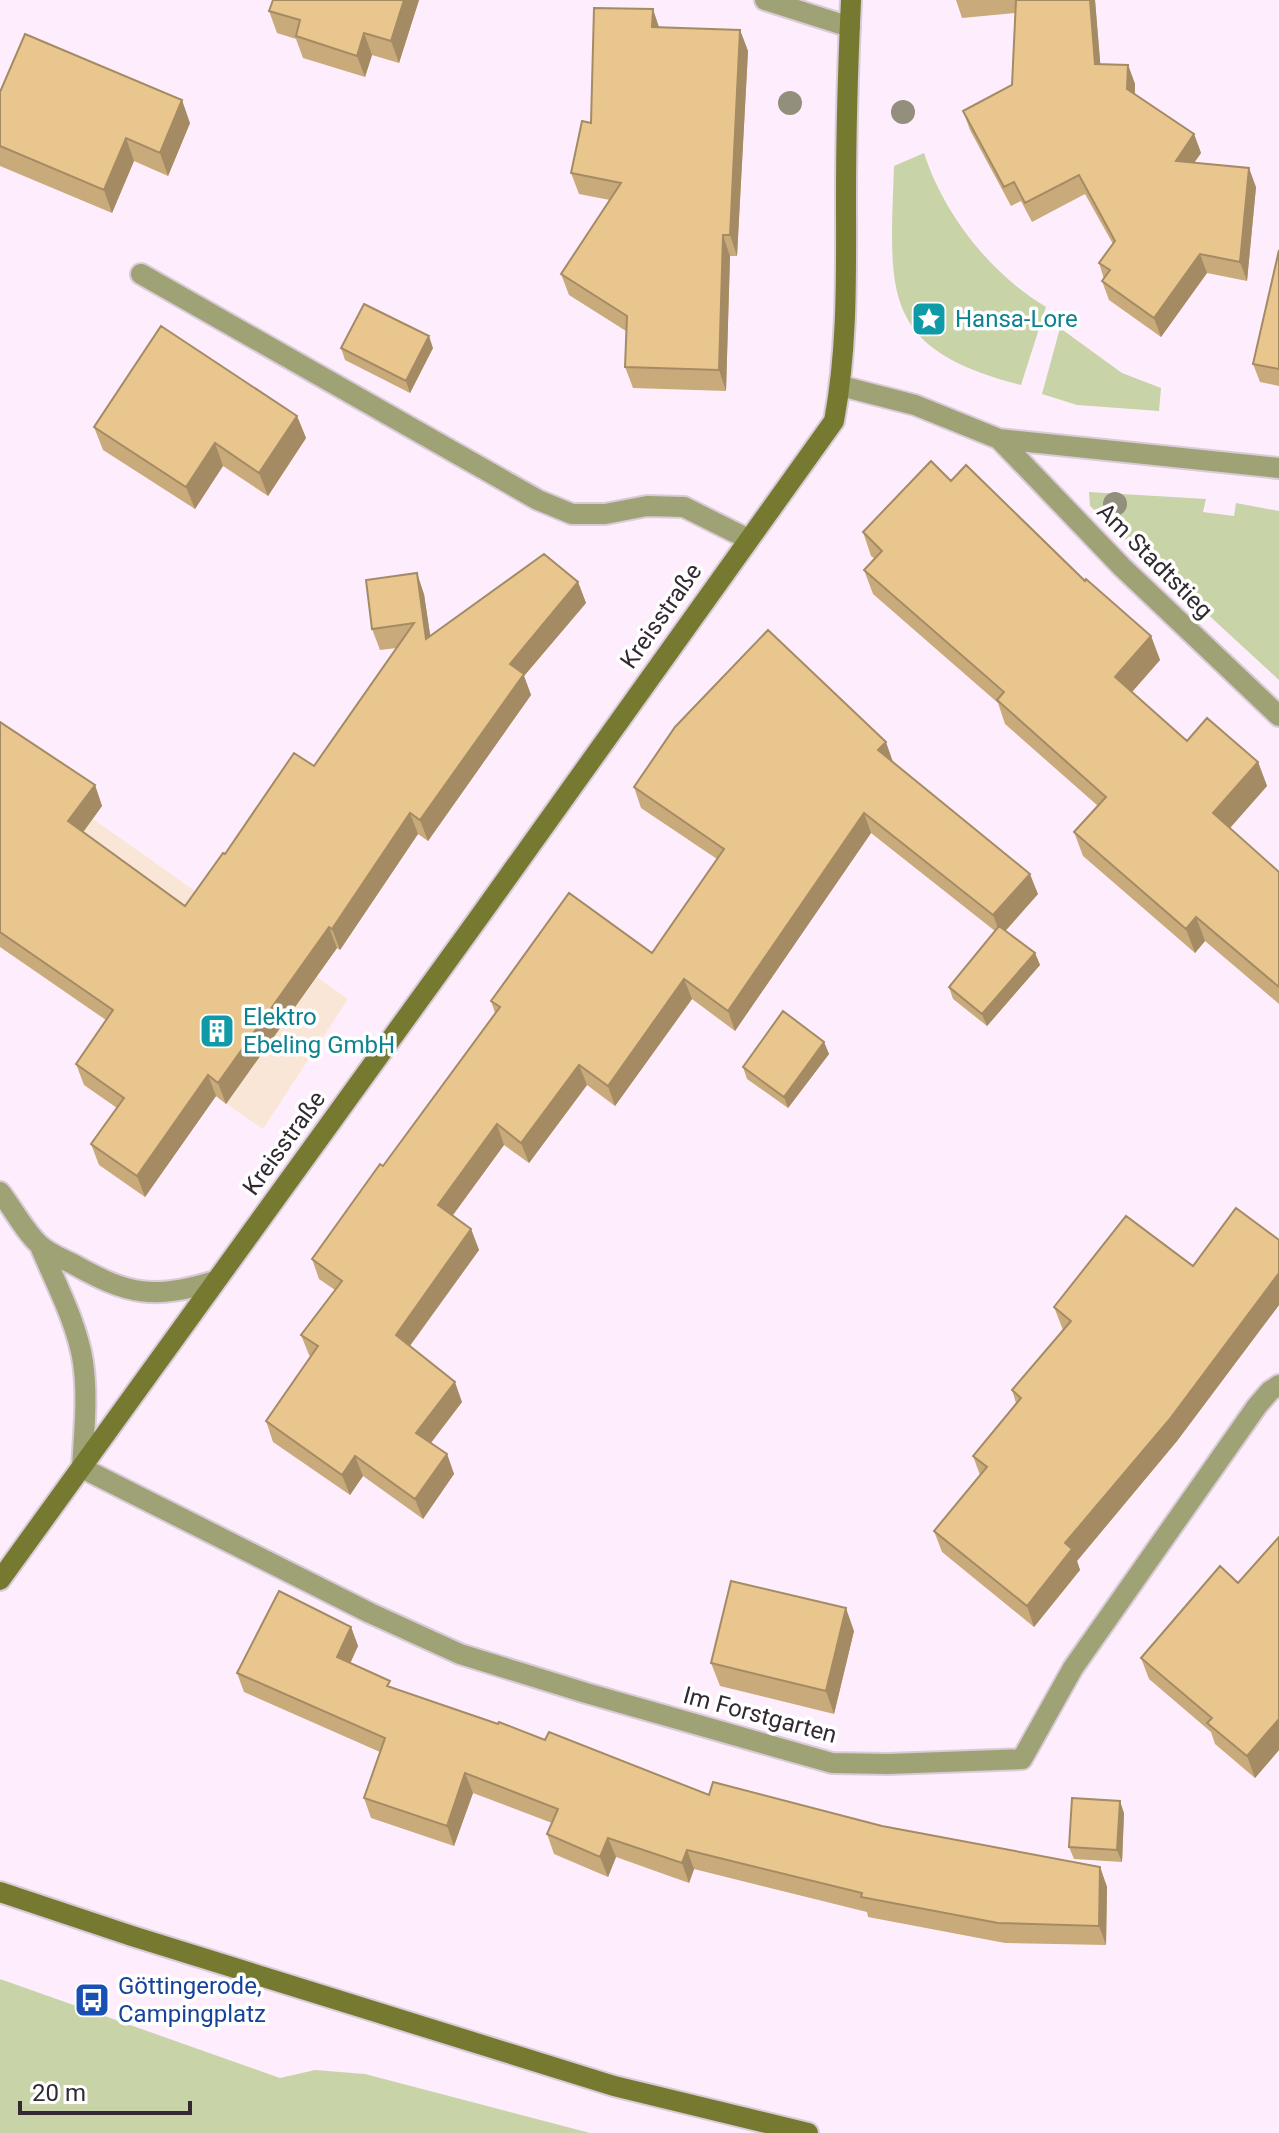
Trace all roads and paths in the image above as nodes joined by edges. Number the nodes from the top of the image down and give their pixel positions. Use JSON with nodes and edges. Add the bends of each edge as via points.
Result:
{"nodes":[{"id":1,"x":765,"y":0,"type":"edge"},
{"id":2,"x":851,"y":0,"type":"edge"},
{"id":3,"x":850,"y":27,"type":"junction"},
{"id":4,"x":141,"y":274,"type":"dead end"},
{"id":5,"x":841,"y":386,"type":"junction"},
{"id":6,"x":999,"y":439,"type":"junction"},
{"id":7,"x":1279,"y":468,"type":"edge"},
{"id":8,"x":748,"y":539,"type":"junction"},
{"id":9,"x":1279,"y":716,"type":"edge"},
{"id":10,"x":0,"y":1192,"type":"edge"},
{"id":11,"x":40,"y":1246,"type":"junction"},
{"id":12,"x":215,"y":1281,"type":"junction"},
{"id":13,"x":1279,"y":1385,"type":"edge"},
{"id":14,"x":82,"y":1468,"type":"junction"},
{"id":15,"x":0,"y":1580,"type":"edge"},
{"id":16,"x":0,"y":1892,"type":"edge"},
{"id":17,"x":808,"y":2133,"type":"edge"}],
"edges":[{"from":1,"to":3,"type":"street"},
{"from":2,"to":3,"type":"street","name":"Kreisstraße"},
{"from":3,"to":5,"type":"street","name":"Kreisstraße"},
{"from":4,"to":8,"type":"street","via":[[538,500],[572,514],[684,507]]},
{"from":5,"to":6,"type":"street","name":"Am Stadtstieg","via":[[915,405]]},
{"from":5,"to":8,"type":"street","name":"Kreisstraße","via":[[834,421]]},
{"from":6,"to":7,"type":"street","name":"Am Stadtstieg"},
{"from":6,"to":9,"type":"street","name":"Am Stadtstieg","via":[[1122,567]]},
{"from":8,"to":12,"type":"street","name":"Kreisstraße"},
{"from":10,"to":11,"type":"street"},
{"from":11,"to":12,"type":"street","via":[[94,1276],[151,1294]]},
{"from":11,"to":14,"type":"street","via":[[83,1360]]},
{"from":12,"to":14,"type":"street","name":"Kreisstraße"},
{"from":13,"to":14,"type":"street","name":"Im Forstgarten","via":[[1257,1406],[1073,1668],[1022,1759],[832,1763],[460,1654]]},
{"from":14,"to":15,"type":"street","name":"Kreisstraße"},
{"from":16,"to":17,"type":"street","via":[[614,2086]]}]}
